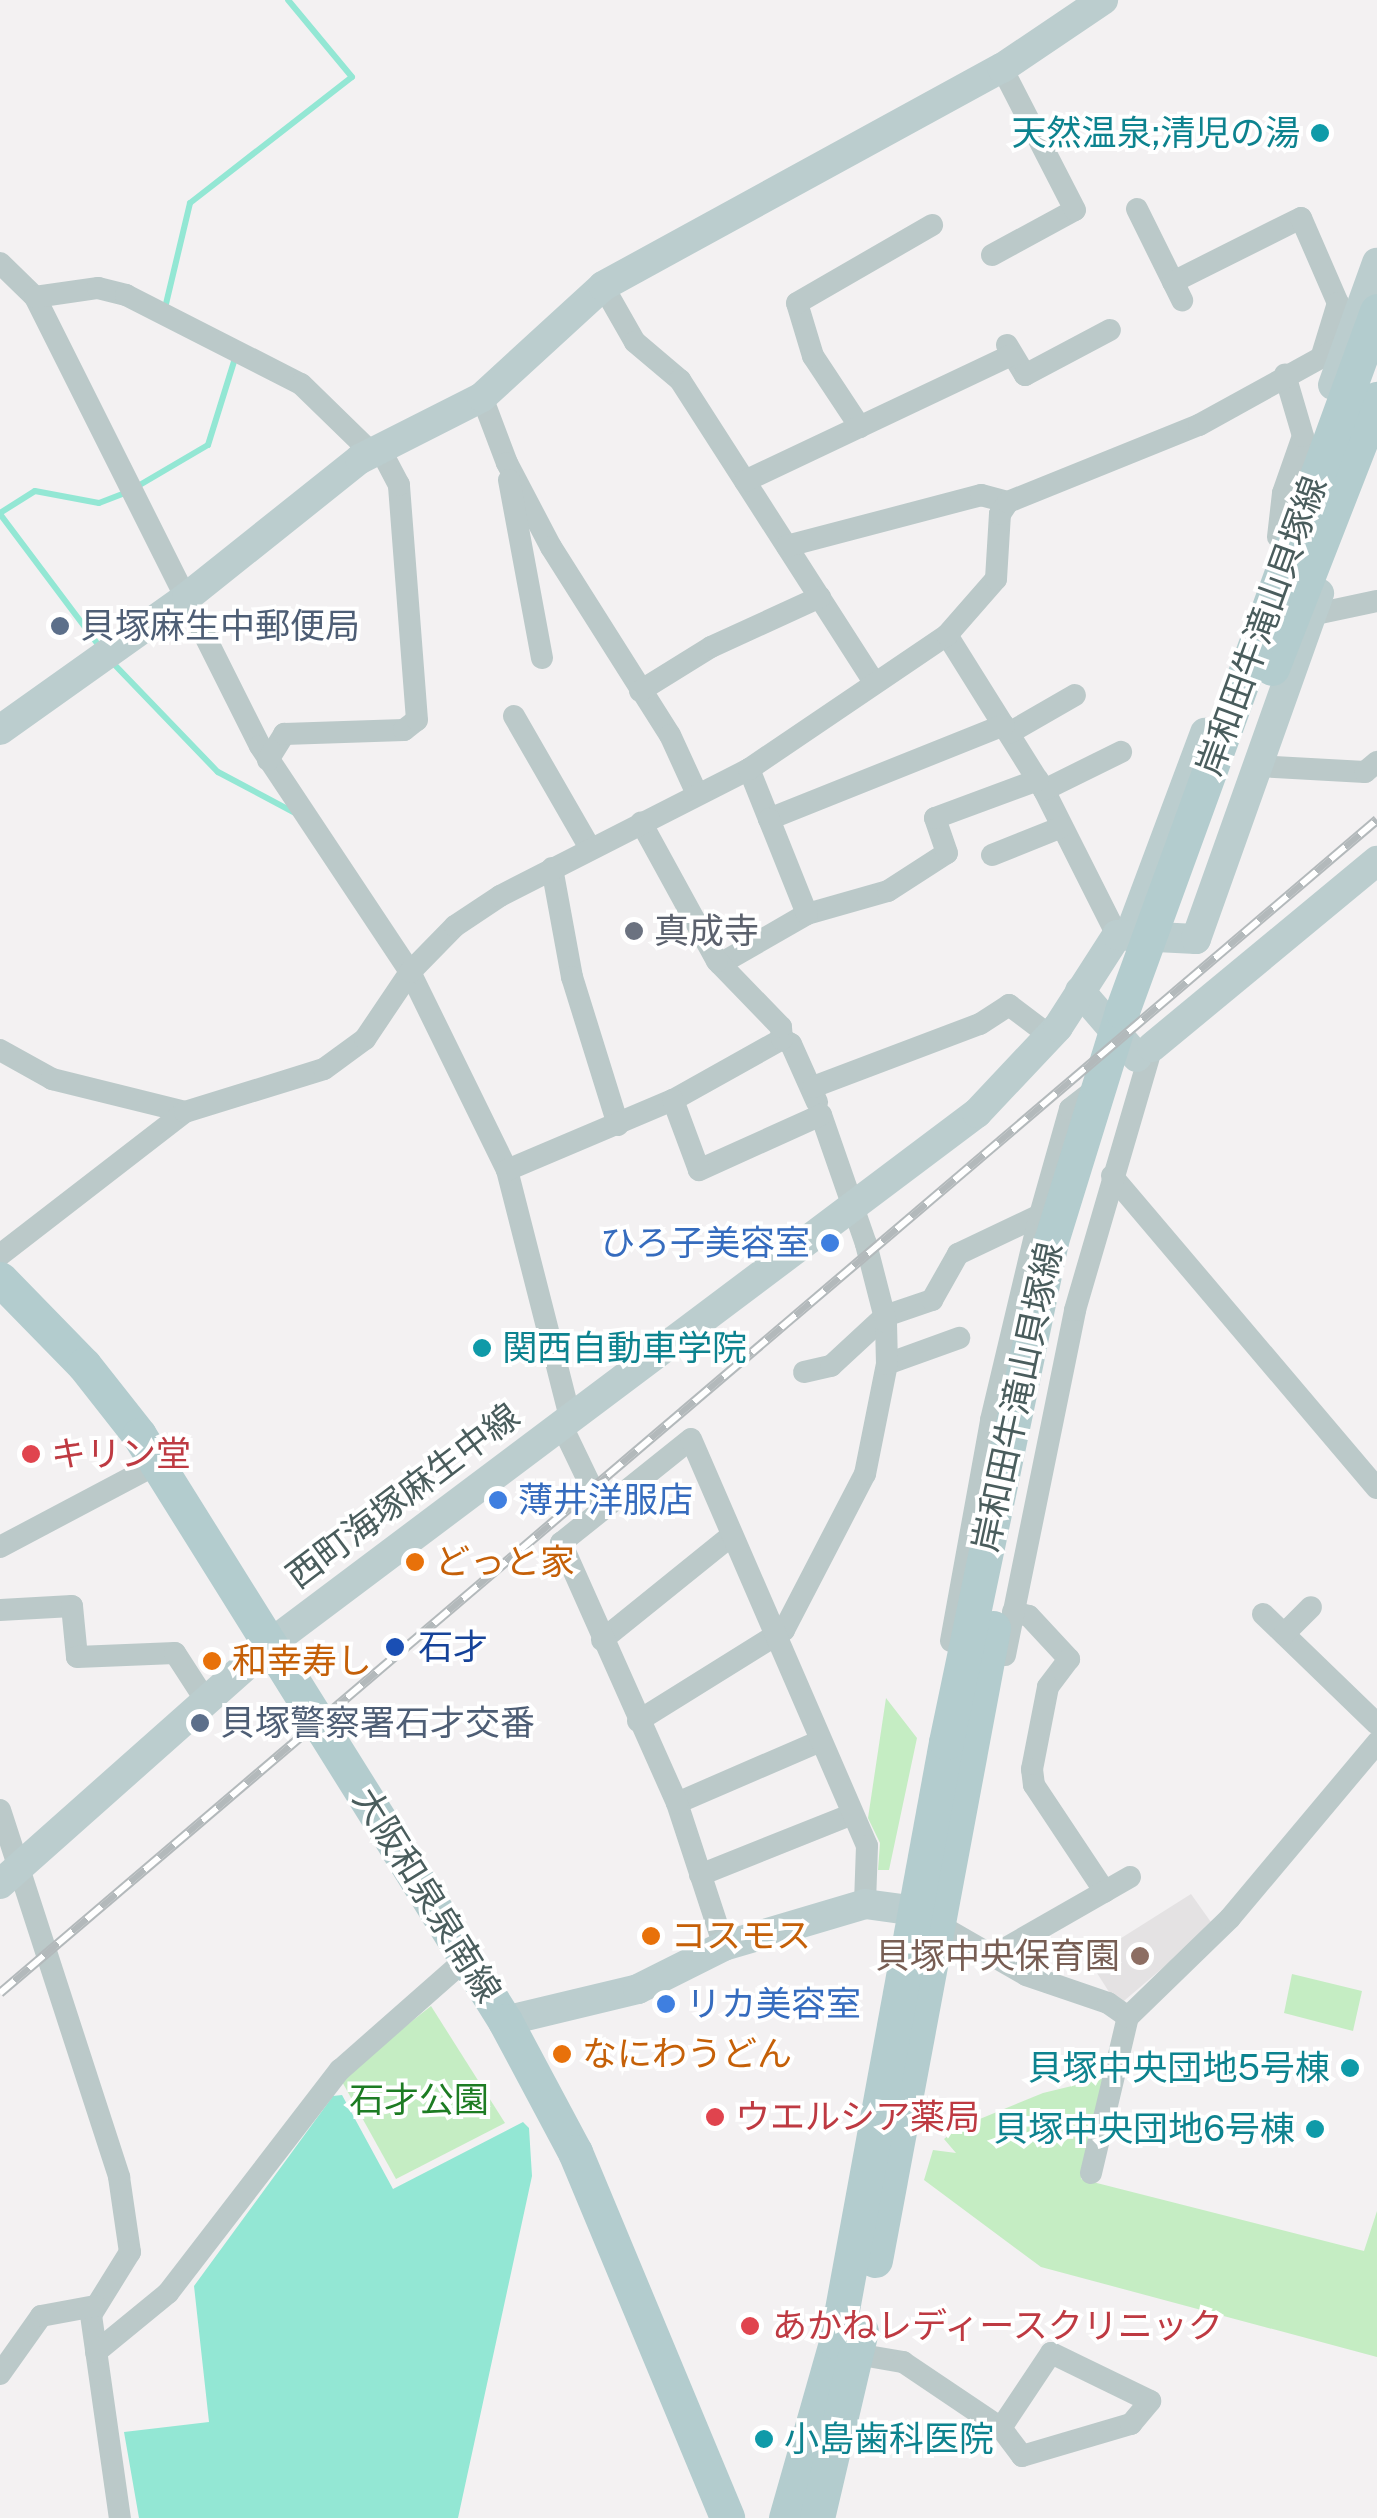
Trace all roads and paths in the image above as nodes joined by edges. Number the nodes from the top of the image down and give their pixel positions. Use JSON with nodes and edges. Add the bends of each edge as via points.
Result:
{"nodes":[{"id":1,"x":1102,"y":0,"type":"edge"},
{"id":2,"x":1002,"y":68,"type":"junction"},
{"id":3,"x":1137,"y":210,"type":"dead end"},
{"id":4,"x":932,"y":225,"type":"dead end"},
{"id":5,"x":992,"y":256,"type":"dead end"},
{"id":6,"x":0,"y":263,"type":"edge"},
{"id":7,"x":1377,"y":263,"type":"edge"},
{"id":8,"x":602,"y":286,"type":"junction"},
{"id":9,"x":35,"y":296,"type":"junction"},
{"id":10,"x":1110,"y":330,"type":"dead end"},
{"id":11,"x":1358,"y":333,"type":"edge"},
{"id":12,"x":1286,"y":374,"type":"junction"},
{"id":13,"x":482,"y":397,"type":"junction"},
{"id":14,"x":1377,"y":399,"type":"edge"},
{"id":15,"x":1377,"y":409,"type":"edge"},
{"id":16,"x":860,"y":427,"type":"junction"},
{"id":17,"x":376,"y":451,"type":"junction"},
{"id":18,"x":506,"y":463,"type":"junction"},
{"id":19,"x":745,"y":480,"type":"junction"},
{"id":20,"x":1008,"y":502,"type":"junction"},
{"id":21,"x":1278,"y":537,"type":"junction"},
{"id":22,"x":787,"y":546,"type":"junction"},
{"id":23,"x":187,"y":597,"type":"junction"},
{"id":24,"x":820,"y":597,"type":"junction"},
{"id":25,"x":1377,"y":601,"type":"edge"},
{"id":26,"x":1311,"y":615,"type":"junction"},
{"id":27,"x":947,"y":635,"type":"junction"},
{"id":28,"x":542,"y":658,"type":"dead end"},
{"id":29,"x":874,"y":682,"type":"junction"},
{"id":30,"x":640,"y":691,"type":"junction"},
{"id":31,"x":1074,"y":695,"type":"dead end"},
{"id":32,"x":514,"y":716,"type":"dead end"},
{"id":33,"x":1006,"y":729,"type":"junction"},
{"id":34,"x":0,"y":730,"type":"edge"},
{"id":35,"x":1122,"y":752,"type":"dead end"},
{"id":36,"x":268,"y":760,"type":"junction"},
{"id":37,"x":1377,"y":762,"type":"edge"},
{"id":38,"x":1257,"y":766,"type":"junction"},
{"id":39,"x":749,"y":769,"type":"junction"},
{"id":40,"x":1041,"y":785,"type":"junction"},
{"id":41,"x":697,"y":794,"type":"junction"},
{"id":42,"x":1213,"y":794,"type":"junction"},
{"id":43,"x":769,"y":819,"type":"junction"},
{"id":44,"x":641,"y":822,"type":"junction"},
{"id":45,"x":1062,"y":827,"type":"junction"},
{"id":46,"x":590,"y":848,"type":"junction"},
{"id":47,"x":992,"y":856,"type":"dead end"},
{"id":48,"x":1377,"y":862,"type":"edge"},
{"id":49,"x":552,"y":868,"type":"junction"},
{"id":50,"x":807,"y":914,"type":"junction"},
{"id":51,"x":1123,"y":936,"type":"junction"},
{"id":52,"x":720,"y":964,"type":"junction"},
{"id":53,"x":410,"y":972,"type":"junction"},
{"id":54,"x":1080,"y":991,"type":"junction"},
{"id":55,"x":1050,"y":1036,"type":"junction"},
{"id":56,"x":782,"y":1039,"type":"junction"},
{"id":57,"x":0,"y":1050,"type":"edge"},
{"id":58,"x":1144,"y":1052,"type":"junction"},
{"id":59,"x":813,"y":1087,"type":"junction"},
{"id":60,"x":673,"y":1100,"type":"junction"},
{"id":61,"x":186,"y":1112,"type":"junction"},
{"id":62,"x":821,"y":1115,"type":"junction"},
{"id":63,"x":618,"y":1126,"type":"junction"},
{"id":64,"x":1059,"y":1148,"type":"junction"},
{"id":65,"x":508,"y":1170,"type":"junction"},
{"id":66,"x":1114,"y":1170,"type":"junction"},
{"id":67,"x":853,"y":1207,"type":"junction"},
{"id":68,"x":1040,"y":1215,"type":"junction"},
{"id":69,"x":0,"y":1256,"type":"edge"},
{"id":70,"x":0,"y":1278,"type":"edge"},
{"id":71,"x":885,"y":1316,"type":"junction"},
{"id":72,"x":959,"y":1338,"type":"dead end"},
{"id":73,"x":886,"y":1364,"type":"junction"},
{"id":74,"x":804,"y":1372,"type":"dead end"},
{"id":75,"x":1024,"y":1409,"type":"junction"},
{"id":76,"x":566,"y":1421,"type":"junction"},
{"id":77,"x":157,"y":1464,"type":"junction"},
{"id":78,"x":1377,"y":1488,"type":"edge"},
{"id":79,"x":602,"y":1506,"type":"junction"},
{"id":80,"x":732,"y":1536,"type":"junction"},
{"id":81,"x":0,"y":1547,"type":"edge"},
{"id":82,"x":1310,"y":1606,"type":"dead end"},
{"id":83,"x":0,"y":1610,"type":"edge"},
{"id":84,"x":1013,"y":1612,"type":"junction"},
{"id":85,"x":1263,"y":1614,"type":"dead end"},
{"id":86,"x":1284,"y":1634,"type":"junction"},
{"id":87,"x":776,"y":1638,"type":"junction"},
{"id":88,"x":602,"y":1640,"type":"junction"},
{"id":89,"x":270,"y":1644,"type":"junction"},
{"id":90,"x":982,"y":1690,"type":"junction"},
{"id":91,"x":206,"y":1701,"type":"junction"},
{"id":92,"x":638,"y":1721,"type":"junction"},
{"id":93,"x":1377,"y":1724,"type":"edge"},
{"id":94,"x":820,"y":1742,"type":"junction"},
{"id":95,"x":1377,"y":1742,"type":"edge"},
{"id":96,"x":678,"y":1803,"type":"junction"},
{"id":97,"x":0,"y":1810,"type":"edge"},
{"id":98,"x":850,"y":1815,"type":"junction"},
{"id":99,"x":930,"y":1834,"type":"junction"},
{"id":100,"x":10,"y":1874,"type":"edge"},
{"id":101,"x":700,"y":1875,"type":"junction"},
{"id":102,"x":1130,"y":1877,"type":"dead end"},
{"id":103,"x":1105,"y":1892,"type":"junction"},
{"id":104,"x":865,"y":1904,"type":"junction"},
{"id":105,"x":928,"y":1920,"type":"junction"},
{"id":106,"x":724,"y":1946,"type":"junction"},
{"id":107,"x":992,"y":1956,"type":"junction"},
{"id":108,"x":466,"y":1959,"type":"junction"},
{"id":109,"x":1128,"y":2017,"type":"junction"},
{"id":110,"x":505,"y":2021,"type":"junction"},
{"id":111,"x":1091,"y":2173,"type":"dead end"},
{"id":112,"x":95,"y":2306,"type":"junction"},
{"id":113,"x":96,"y":2352,"type":"junction"},
{"id":114,"x":856,"y":2354,"type":"junction"},
{"id":115,"x":0,"y":2374,"type":"edge"},
{"id":116,"x":1001,"y":2428,"type":"junction"},
{"id":117,"x":718,"y":2516,"type":"edge"},
{"id":118,"x":120,"y":2518,"type":"edge"},
{"id":119,"x":786,"y":2518,"type":"edge"},
{"id":120,"x":817,"y":2518,"type":"edge"}],
"edges":[{"from":1,"to":2,"type":"street"},
{"from":2,"to":5,"type":"street","via":[[1075,210]]},
{"from":2,"to":8,"type":"street"},
{"from":3,"to":11,"type":"street","via":[[1177,291],[1300,218]]},
{"from":4,"to":16,"type":"street","via":[[797,303],[813,356]]},
{"from":6,"to":9,"type":"street"},
{"from":7,"to":11,"type":"street","name":"西町海塚麻生中線"},
{"from":8,"to":13,"type":"street"},
{"from":8,"to":19,"type":"street","via":[[634,342],[680,380]]},
{"from":9,"to":17,"type":"street","via":[[98,288],[126,295],[301,384]]},
{"from":9,"to":23,"type":"street"},
{"from":10,"to":16,"type":"street","via":[[1025,375],[1009,348]]},
{"from":11,"to":12,"type":"street"},
{"from":11,"to":21,"type":"street","name":"西町海塚麻生中線"},
{"from":11,"to":42,"type":"main road","name":"岸和田牛滝山貝塚線"},
{"from":12,"to":20,"type":"street","via":[[1199,426]]},
{"from":12,"to":21,"type":"street","via":[[1286,396],[1303,436],[1283,493]]},
{"from":13,"to":17,"type":"street"},
{"from":13,"to":18,"type":"street"},
{"from":14,"to":42,"type":"main road","name":"岸和田牛滝山貝塚線"},
{"from":15,"to":26,"type":"street"},
{"from":16,"to":19,"type":"street"},
{"from":17,"to":23,"type":"street"},
{"from":17,"to":36,"type":"street","via":[[399,485],[416,720],[404,730],[284,734]]},
{"from":18,"to":28,"type":"street"},
{"from":18,"to":30,"type":"street"},
{"from":19,"to":22,"type":"street"},
{"from":20,"to":22,"type":"street","via":[[982,494]]},
{"from":20,"to":27,"type":"street","via":[[1000,514],[996,578]]},
{"from":21,"to":51,"type":"street","name":"西町海塚麻生中線"},
{"from":22,"to":24,"type":"street"},
{"from":23,"to":34,"type":"street"},
{"from":23,"to":36,"type":"street"},
{"from":24,"to":29,"type":"street"},
{"from":24,"to":30,"type":"street","via":[[712,647]]},
{"from":25,"to":26,"type":"street"},
{"from":26,"to":38,"type":"street"},
{"from":27,"to":29,"type":"street"},
{"from":27,"to":33,"type":"street"},
{"from":29,"to":39,"type":"street"},
{"from":30,"to":41,"type":"street"},
{"from":31,"to":33,"type":"street"},
{"from":32,"to":46,"type":"street"},
{"from":33,"to":40,"type":"street"},
{"from":33,"to":43,"type":"street"},
{"from":35,"to":40,"type":"street"},
{"from":36,"to":53,"type":"street"},
{"from":37,"to":38,"type":"street","via":[[1365,772]]},
{"from":38,"to":51,"type":"street","via":[[1196,939]]},
{"from":39,"to":41,"type":"street"},
{"from":39,"to":43,"type":"street"},
{"from":40,"to":45,"type":"street"},
{"from":40,"to":50,"type":"street","via":[[934,818],[947,853],[888,890]]},
{"from":41,"to":44,"type":"street"},
{"from":42,"to":75,"type":"main road","name":"岸和田牛滝山貝塚線"},
{"from":43,"to":50,"type":"street"},
{"from":44,"to":46,"type":"street"},
{"from":44,"to":52,"type":"street"},
{"from":45,"to":47,"type":"street"},
{"from":45,"to":51,"type":"street"},
{"from":46,"to":49,"type":"street"},
{"from":48,"to":58,"type":"street"},
{"from":49,"to":53,"type":"street","via":[[455,926]]},
{"from":49,"to":63,"type":"street","via":[[572,977]]},
{"from":50,"to":52,"type":"street"},
{"from":51,"to":54,"type":"street","name":"西町海塚麻生中線"},
{"from":52,"to":56,"type":"street","via":[[781,1027]]},
{"from":53,"to":61,"type":"street","via":[[366,1039],[324,1069]]},
{"from":53,"to":65,"type":"street"},
{"from":54,"to":55,"type":"street","name":"西町海塚麻生中線"},
{"from":54,"to":58,"type":"street"},
{"from":55,"to":59,"type":"street","via":[[1009,1005],[980,1024]]},
{"from":55,"to":67,"type":"street","name":"西町海塚麻生中線","via":[[977,1112]]},
{"from":56,"to":59,"type":"street"},
{"from":56,"to":60,"type":"street"},
{"from":57,"to":61,"type":"street","via":[[52,1079]]},
{"from":58,"to":64,"type":"street","via":[[1070,1110]]},
{"from":58,"to":66,"type":"street"},
{"from":59,"to":62,"type":"street"},
{"from":60,"to":62,"type":"street","via":[[699,1170]]},
{"from":60,"to":63,"type":"street"},
{"from":61,"to":69,"type":"street"},
{"from":62,"to":67,"type":"street"},
{"from":63,"to":65,"type":"street"},
{"from":64,"to":66,"type":"street"},
{"from":64,"to":68,"type":"street"},
{"from":65,"to":76,"type":"street"},
{"from":66,"to":78,"type":"street"},
{"from":66,"to":84,"type":"street","via":[[1074,1310]]},
{"from":67,"to":71,"type":"street"},
{"from":67,"to":76,"type":"street","name":"西町海塚麻生中線"},
{"from":68,"to":71,"type":"street","via":[[958,1254],[932,1300]]},
{"from":68,"to":99,"type":"street","via":[[991,1420],[952,1634]]},
{"from":70,"to":77,"type":"main road","name":"大阪和泉泉南線","via":[[84,1364]]},
{"from":71,"to":73,"type":"street"},
{"from":71,"to":74,"type":"street"},
{"from":72,"to":73,"type":"street"},
{"from":73,"to":87,"type":"street","via":[[858,1491]]},
{"from":75,"to":90,"type":"main road","name":"岸和田牛滝山貝塚線"},
{"from":75,"to":99,"type":"main road","name":"岸和田牛滝山貝塚線"},
{"from":76,"to":79,"type":"street"},
{"from":76,"to":89,"type":"street","name":"西町海塚麻生中線"},
{"from":77,"to":81,"type":"street"},
{"from":77,"to":89,"type":"main road","name":"大阪和泉泉南線"},
{"from":79,"to":80,"type":"street","via":[[692,1439]]},
{"from":79,"to":88,"type":"street","via":[[561,1543]]},
{"from":80,"to":87,"type":"street"},
{"from":80,"to":88,"type":"street"},
{"from":82,"to":86,"type":"street"},
{"from":83,"to":91,"type":"street","via":[[72,1606],[77,1657],[175,1653]]},
{"from":84,"to":90,"type":"street","via":[[1002,1667]]},
{"from":84,"to":103,"type":"street","via":[[1029,1616],[1070,1659],[1048,1687],[1034,1785]]},
{"from":85,"to":86,"type":"street"},
{"from":86,"to":93,"type":"street","via":[[1351,1683]]},
{"from":87,"to":92,"type":"street"},
{"from":87,"to":94,"type":"street"},
{"from":88,"to":92,"type":"street"},
{"from":89,"to":91,"type":"street","name":"西町海塚麻生中線"},
{"from":89,"to":108,"type":"main road","name":"大阪和泉泉南線"},
{"from":90,"to":105,"type":"main road","name":"岸和田牛滝山貝塚線"},
{"from":91,"to":100,"type":"street","name":"西町海塚麻生中線"},
{"from":92,"to":96,"type":"street"},
{"from":94,"to":96,"type":"street"},
{"from":94,"to":98,"type":"street"},
{"from":95,"to":109,"type":"street","via":[[1230,1918]]},
{"from":96,"to":101,"type":"street"},
{"from":97,"to":100,"type":"street"},
{"from":98,"to":101,"type":"street"},
{"from":98,"to":104,"type":"street","via":[[866,1846]]},
{"from":99,"to":105,"type":"main road","name":"岸和田牛滝山貝塚線"},
{"from":100,"to":112,"type":"street","via":[[119,2178],[130,2252]]},
{"from":101,"to":106,"type":"street"},
{"from":102,"to":103,"type":"street"},
{"from":103,"to":107,"type":"street"},
{"from":104,"to":105,"type":"street"},
{"from":104,"to":106,"type":"street"},
{"from":105,"to":107,"type":"street"},
{"from":105,"to":114,"type":"main road","name":"岸和田牛滝山貝塚線"},
{"from":105,"to":119,"type":"main road","name":"岸和田牛滝山貝塚線","via":[[836,2342]]},
{"from":106,"to":110,"type":"street","via":[[638,1988]]},
{"from":107,"to":109,"type":"street"},
{"from":108,"to":110,"type":"main road","name":"大阪和泉泉南線"},
{"from":108,"to":113,"type":"street","via":[[340,2070],[179,2281]]},
{"from":109,"to":111,"type":"street"},
{"from":110,"to":117,"type":"main road","name":"大阪和泉泉南線","via":[[575,2152]]},
{"from":112,"to":113,"type":"street"},
{"from":112,"to":115,"type":"street","via":[[42,2316]]},
{"from":113,"to":118,"type":"street"},
{"from":114,"to":116,"type":"street","via":[[902,2362]]},
{"from":114,"to":120,"type":"main road","name":"岸和田牛滝山貝塚線"},
{"from":116,"to":116,"type":"street","via":[[1052,2354],[1150,2401],[1131,2424],[1022,2456]]}]}
